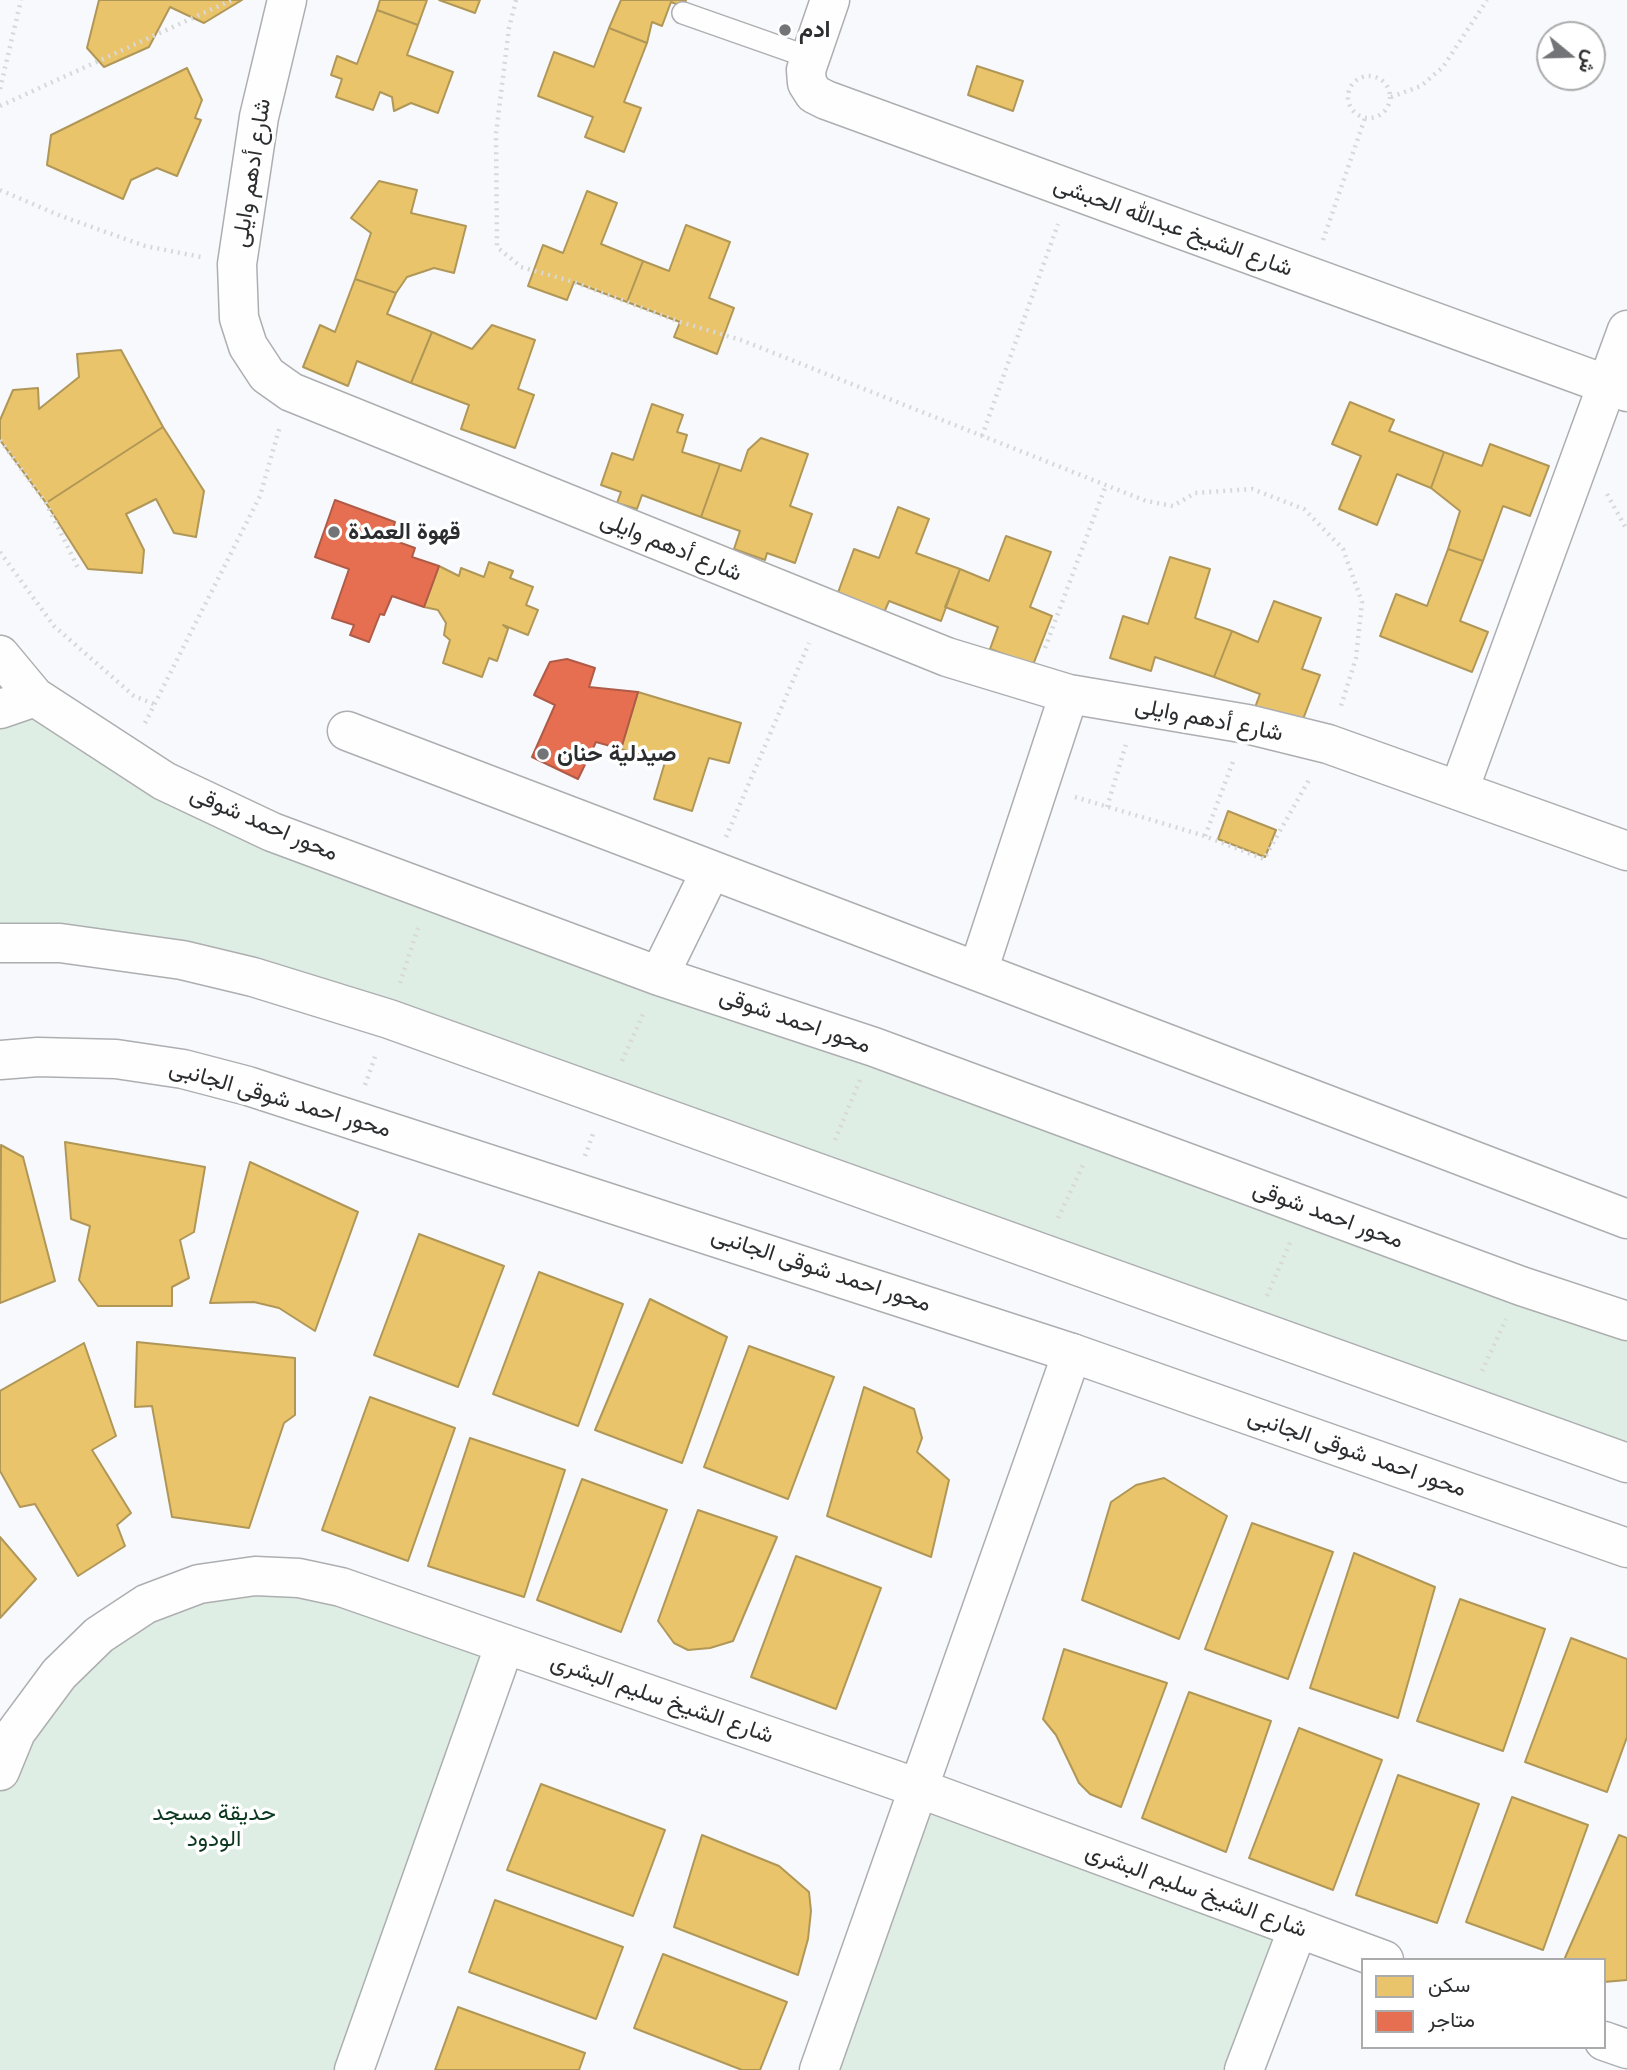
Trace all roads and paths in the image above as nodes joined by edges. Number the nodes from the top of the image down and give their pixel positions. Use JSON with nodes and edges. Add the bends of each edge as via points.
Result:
{"nodes":[{"id":1,"x":21,"y":0,"type":"edge"},
{"id":2,"x":232,"y":0,"type":"edge"},
{"id":3,"x":287,"y":0,"type":"edge"},
{"id":4,"x":516,"y":0,"type":"edge"},
{"id":5,"x":830,"y":0,"type":"edge"},
{"id":6,"x":1487,"y":0,"type":"edge"},
{"id":7,"x":683,"y":13,"type":"dead end"},
{"id":8,"x":811,"y":58,"type":"junction"},
{"id":9,"x":0,"y":89,"type":"edge"},
{"id":10,"x":1391,"y":97,"type":"junction"},
{"id":11,"x":0,"y":106,"type":"edge"},
{"id":12,"x":1365,"y":118,"type":"junction"},
{"id":13,"x":0,"y":190,"type":"edge"},
{"id":14,"x":1070,"y":190,"type":"junction"},
{"id":15,"x":237,"y":264,"type":"junction"},
{"id":16,"x":1310,"y":276,"type":"junction"},
{"id":17,"x":1627,"y":330,"type":"edge"},
{"id":18,"x":1617,"y":388,"type":"edge"},
{"id":19,"x":291,"y":392,"type":"junction"},
{"id":20,"x":982,"y":436,"type":"junction"},
{"id":21,"x":0,"y":440,"type":"edge"},
{"id":22,"x":1106,"y":485,"type":"junction"},
{"id":23,"x":0,"y":552,"type":"edge"},
{"id":24,"x":79,"y":570,"type":"dead end"},
{"id":25,"x":824,"y":609,"type":"junction"},
{"id":26,"x":0,"y":655,"type":"edge"},
{"id":27,"x":1032,"y":683,"type":"junction"},
{"id":28,"x":1069,"y":694,"type":"junction"},
{"id":29,"x":18,"y":703,"type":"edge"},
{"id":30,"x":155,"y":704,"type":"junction"},
{"id":31,"x":1138,"y":706,"type":"junction"},
{"id":32,"x":1247,"y":724,"type":"junction"},
{"id":33,"x":347,"y":731,"type":"dead end"},
{"id":34,"x":1328,"y":744,"type":"junction"},
{"id":35,"x":128,"y":755,"type":"junction"},
{"id":36,"x":1038,"y":786,"type":"junction"},
{"id":37,"x":1459,"y":790,"type":"junction"},
{"id":38,"x":1107,"y":807,"type":"junction"},
{"id":39,"x":1205,"y":836,"type":"junction"},
{"id":40,"x":1627,"y":852,"type":"edge"},
{"id":41,"x":712,"y":870,"type":"junction"},
{"id":42,"x":430,"y":890,"type":"junction"},
{"id":43,"x":0,"y":943,"type":"edge"},
{"id":44,"x":978,"y":971,"type":"junction"},
{"id":45,"x":659,"y":976,"type":"junction"},
{"id":46,"x":389,"y":1019,"type":"junction"},
{"id":47,"x":874,"y":1047,"type":"junction"},
{"id":48,"x":0,"y":1060,"type":"edge"},
{"id":49,"x":606,"y":1098,"type":"junction"},
{"id":50,"x":353,"y":1118,"type":"junction"},
{"id":51,"x":1099,"y":1130,"type":"junction"},
{"id":52,"x":821,"y":1175,"type":"junction"},
{"id":53,"x":574,"y":1190,"type":"junction"},
{"id":54,"x":1306,"y":1207,"type":"junction"},
{"id":55,"x":1627,"y":1219,"type":"edge"},
{"id":56,"x":1041,"y":1255,"type":"junction"},
{"id":57,"x":1521,"y":1286,"type":"junction"},
{"id":58,"x":1627,"y":1321,"type":"edge"},
{"id":59,"x":1252,"y":1331,"type":"junction"},
{"id":60,"x":1072,"y":1353,"type":"junction"},
{"id":61,"x":1467,"y":1406,"type":"junction"},
{"id":62,"x":1627,"y":1463,"type":"edge"},
{"id":63,"x":1627,"y":1548,"type":"edge"},
{"id":64,"x":505,"y":1644,"type":"junction"},
{"id":65,"x":0,"y":1771,"type":"edge"},
{"id":66,"x":918,"y":1788,"type":"junction"},
{"id":67,"x":1298,"y":1928,"type":"junction"},
{"id":68,"x":1379,"y":1958,"type":"edge"},
{"id":69,"x":1606,"y":2042,"type":"edge"},
{"id":70,"x":1627,"y":2049,"type":"edge"},
{"id":71,"x":355,"y":2070,"type":"edge"},
{"id":72,"x":819,"y":2070,"type":"edge"},
{"id":73,"x":1244,"y":2070,"type":"edge"}],
"edges":[{"from":1,"to":9,"type":"path"},
{"from":2,"to":11,"type":"path"},
{"from":3,"to":15,"type":"street","name":"شارع أدهم وايلى","via":[[259,117]]},
{"from":4,"to":20,"type":"path","via":[[496,134],[497,247],[521,267],[741,340]]},
{"from":5,"to":8,"type":"street","name":"شارع الشيخ عبدالله الحبشى"},
{"from":6,"to":10,"type":"path","via":[[1443,67],[1421,86]]},
{"from":7,"to":8,"type":"lane"},
{"from":8,"to":14,"type":"street","name":"شارع الشيخ عبدالله الحبشى","via":[[807,83],[826,100]]},
{"from":10,"to":12,"type":"path","via":[[1387,109],[1377,117]]},
{"from":10,"to":12,"type":"path","via":[[1382,79],[1361,76],[1348,93],[1349,104]]},
{"from":12,"to":16,"type":"path"},
{"from":13,"to":15,"type":"path","via":[[145,246]]},
{"from":14,"to":16,"type":"street","name":"شارع الشيخ عبدالله الحبشى"},
{"from":14,"to":20,"type":"path"},
{"from":15,"to":19,"type":"street","name":"شارع أدهم وايلى","via":[[239,318],[248,346],[267,375]]},
{"from":16,"to":18,"type":"street","name":"شارع الشيخ عبدالله الحبشى"},
{"from":17,"to":18,"type":"street"},
{"from":18,"to":37,"type":"street"},
{"from":19,"to":25,"type":"street","name":"شارع أدهم وايلى"},
{"from":19,"to":30,"type":"path","via":[[260,496]]},
{"from":20,"to":22,"type":"path"},
{"from":21,"to":24,"type":"path","via":[[46,503]]},
{"from":22,"to":27,"type":"path"},
{"from":22,"to":34,"type":"path","via":[[1173,506],[1195,493],[1252,489],[1304,509],[1343,549],[1362,602],[1356,658]]},
{"from":23,"to":30,"type":"path","via":[[54,626],[134,696]]},
{"from":25,"to":27,"type":"street","name":"شارع أدهم وايلى","via":[[947,657]]},
{"from":25,"to":41,"type":"path"},
{"from":26,"to":29,"type":"street","name":"محور احمد شوقى"},
{"from":27,"to":28,"type":"street","name":"شارع أدهم وايلى"},
{"from":28,"to":31,"type":"street","name":"شارع أدهم وايلى"},
{"from":28,"to":36,"type":"street"},
{"from":29,"to":35,"type":"street","name":"محور احمد شوقى"},
{"from":30,"to":35,"type":"path"},
{"from":31,"to":32,"type":"street","name":"شارع أدهم وايلى"},
{"from":31,"to":38,"type":"path"},
{"from":32,"to":34,"type":"street","name":"شارع أدهم وايلى"},
{"from":32,"to":39,"type":"path"},
{"from":33,"to":41,"type":"street"},
{"from":34,"to":37,"type":"street","name":"شارع أدهم وايلى"},
{"from":34,"to":39,"type":"path","via":[[1264,859]]},
{"from":35,"to":42,"type":"street","name":"محور احمد شوقى","via":[[164,781],[272,832]]},
{"from":36,"to":38,"type":"path"},
{"from":36,"to":44,"type":"street"},
{"from":37,"to":40,"type":"street","name":"شارع أدهم وايلى"},
{"from":38,"to":39,"type":"path"},
{"from":41,"to":44,"type":"street"},
{"from":41,"to":45,"type":"street"},
{"from":42,"to":45,"type":"street","name":"محور احمد شوقى"},
{"from":42,"to":46,"type":"path"},
{"from":43,"to":46,"type":"street","via":[[60,943],[182,960]]},
{"from":44,"to":55,"type":"street"},
{"from":45,"to":47,"type":"street","name":"محور احمد شوقى"},
{"from":45,"to":49,"type":"path"},
{"from":46,"to":49,"type":"street"},
{"from":46,"to":50,"type":"path"},
{"from":47,"to":51,"type":"street","name":"محور احمد شوقى"},
{"from":47,"to":52,"type":"path"},
{"from":48,"to":50,"type":"street","name":"محور احمد شوقى الجانبى","via":[[38,1056],[116,1059],[183,1069]]},
{"from":49,"to":52,"type":"street"},
{"from":49,"to":53,"type":"path"},
{"from":50,"to":53,"type":"street","name":"محور احمد شوقى الجانبى"},
{"from":51,"to":54,"type":"street","name":"محور احمد شوقى"},
{"from":51,"to":56,"type":"path"},
{"from":52,"to":56,"type":"street"},
{"from":53,"to":60,"type":"street","name":"محور احمد شوقى الجانبى"},
{"from":54,"to":57,"type":"street","name":"محور احمد شوقى"},
{"from":54,"to":59,"type":"path"},
{"from":56,"to":59,"type":"street"},
{"from":57,"to":58,"type":"street","name":"محور احمد شوقى"},
{"from":57,"to":61,"type":"path"},
{"from":59,"to":61,"type":"street"},
{"from":60,"to":63,"type":"street","name":"محور احمد شوقى الجانبى"},
{"from":60,"to":66,"type":"street"},
{"from":61,"to":62,"type":"street"},
{"from":64,"to":65,"type":"street","name":"شارع الشيخ سليم البشرى","via":[[341,1587],[299,1578],[255,1576],[200,1584],[146,1604],[99,1635],[59,1674],[16,1732]]},
{"from":64,"to":66,"type":"street","name":"شارع الشيخ سليم البشرى"},
{"from":64,"to":71,"type":"street"},
{"from":66,"to":67,"type":"street","name":"شارع الشيخ سليم البشرى"},
{"from":66,"to":72,"type":"street"},
{"from":67,"to":68,"type":"street","name":"شارع الشيخ سليم البشرى"},
{"from":67,"to":73,"type":"street"},
{"from":69,"to":70,"type":"street"}]}
